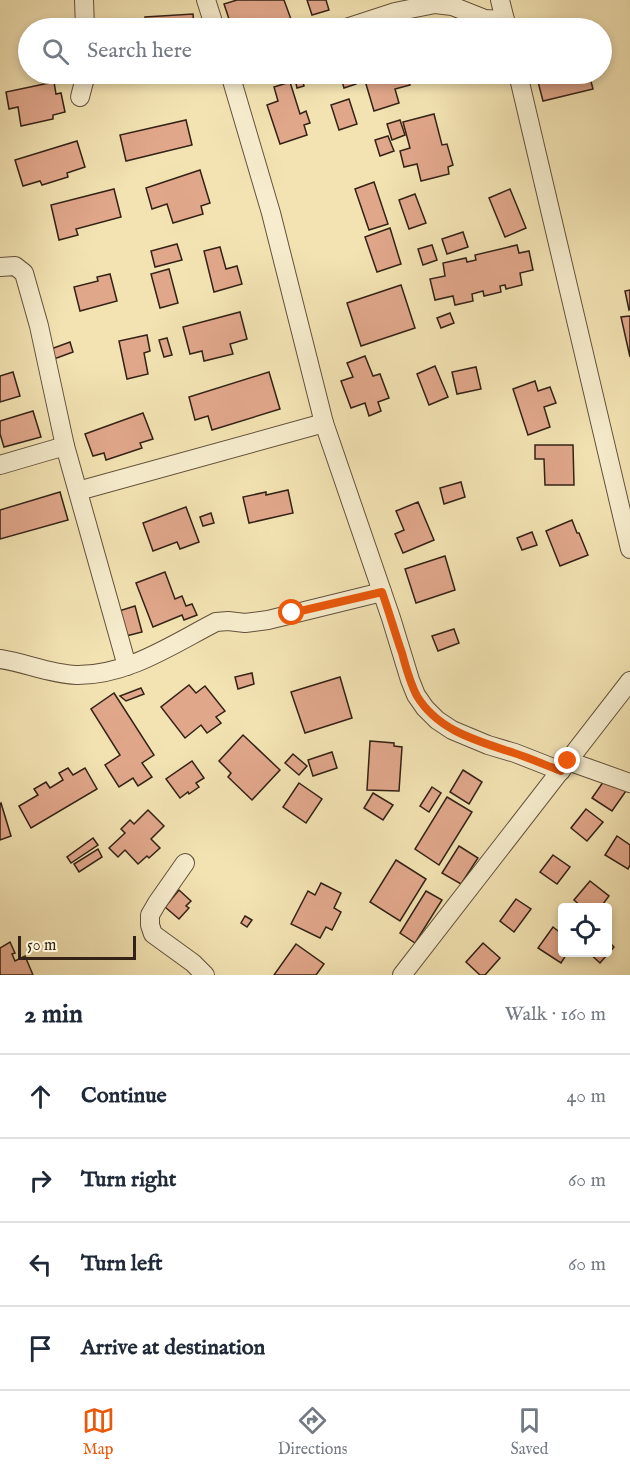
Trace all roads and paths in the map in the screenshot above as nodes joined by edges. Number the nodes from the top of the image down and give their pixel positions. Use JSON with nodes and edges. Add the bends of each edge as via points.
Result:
{"nodes":[{"id":1,"x":84,"y":0,"type":"edge"},
{"id":2,"x":206,"y":0,"type":"edge"},
{"id":3,"x":500,"y":0,"type":"edge"},
{"id":4,"x":85,"y":18,"type":"edge"},
{"id":5,"x":212,"y":18,"type":"edge"},
{"id":6,"x":377,"y":18,"type":"edge"},
{"id":7,"x":483,"y":18,"type":"edge"},
{"id":8,"x":504,"y":18,"type":"edge"},
{"id":9,"x":83,"y":84,"type":"edge"},
{"id":10,"x":233,"y":84,"type":"edge"},
{"id":11,"x":520,"y":84,"type":"edge"},
{"id":12,"x":80,"y":97,"type":"dead end"},
{"id":13,"x":0,"y":267,"type":"edge"},
{"id":14,"x":324,"y":423,"type":"junction"},
{"id":15,"x":65,"y":446,"type":"junction"},
{"id":16,"x":0,"y":465,"type":"edge"},
{"id":17,"x":78,"y":491,"type":"junction"},
{"id":18,"x":630,"y":549,"type":"edge"},
{"id":19,"x":382,"y":592,"type":"junction"},
{"id":20,"x":0,"y":659,"type":"edge"},
{"id":21,"x":127,"y":666,"type":"junction"},
{"id":22,"x":630,"y":681,"type":"edge"},
{"id":23,"x":564,"y":766,"type":"junction"},
{"id":24,"x":630,"y":783,"type":"edge"},
{"id":25,"x":185,"y":863,"type":"dead end"},
{"id":26,"x":206,"y":975,"type":"edge"},
{"id":27,"x":402,"y":975,"type":"edge"}],
"edges":[{"from":1,"to":4,"type":"street"},
{"from":2,"to":5,"type":"street"},
{"from":3,"to":8,"type":"street"},
{"from":6,"to":7,"type":"street","via":[[435,4]]},
{"from":9,"to":12,"type":"street"},
{"from":10,"to":14,"type":"street"},
{"from":11,"to":18,"type":"street"},
{"from":13,"to":15,"type":"street","via":[[15,266],[24,273]]},
{"from":14,"to":17,"type":"street"},
{"from":14,"to":19,"type":"street"},
{"from":15,"to":16,"type":"street"},
{"from":15,"to":17,"type":"street"},
{"from":17,"to":21,"type":"street"},
{"from":19,"to":21,"type":"street","via":[[268,620],[216,622]]},
{"from":19,"to":23,"type":"street","via":[[416,695],[437,720],[488,745]]},
{"from":20,"to":21,"type":"street","via":[[76,675]]},
{"from":22,"to":23,"type":"street"},
{"from":23,"to":24,"type":"street"},
{"from":23,"to":27,"type":"street"},
{"from":25,"to":26,"type":"street","via":[[150,915],[150,925],[153,934]]}]}
